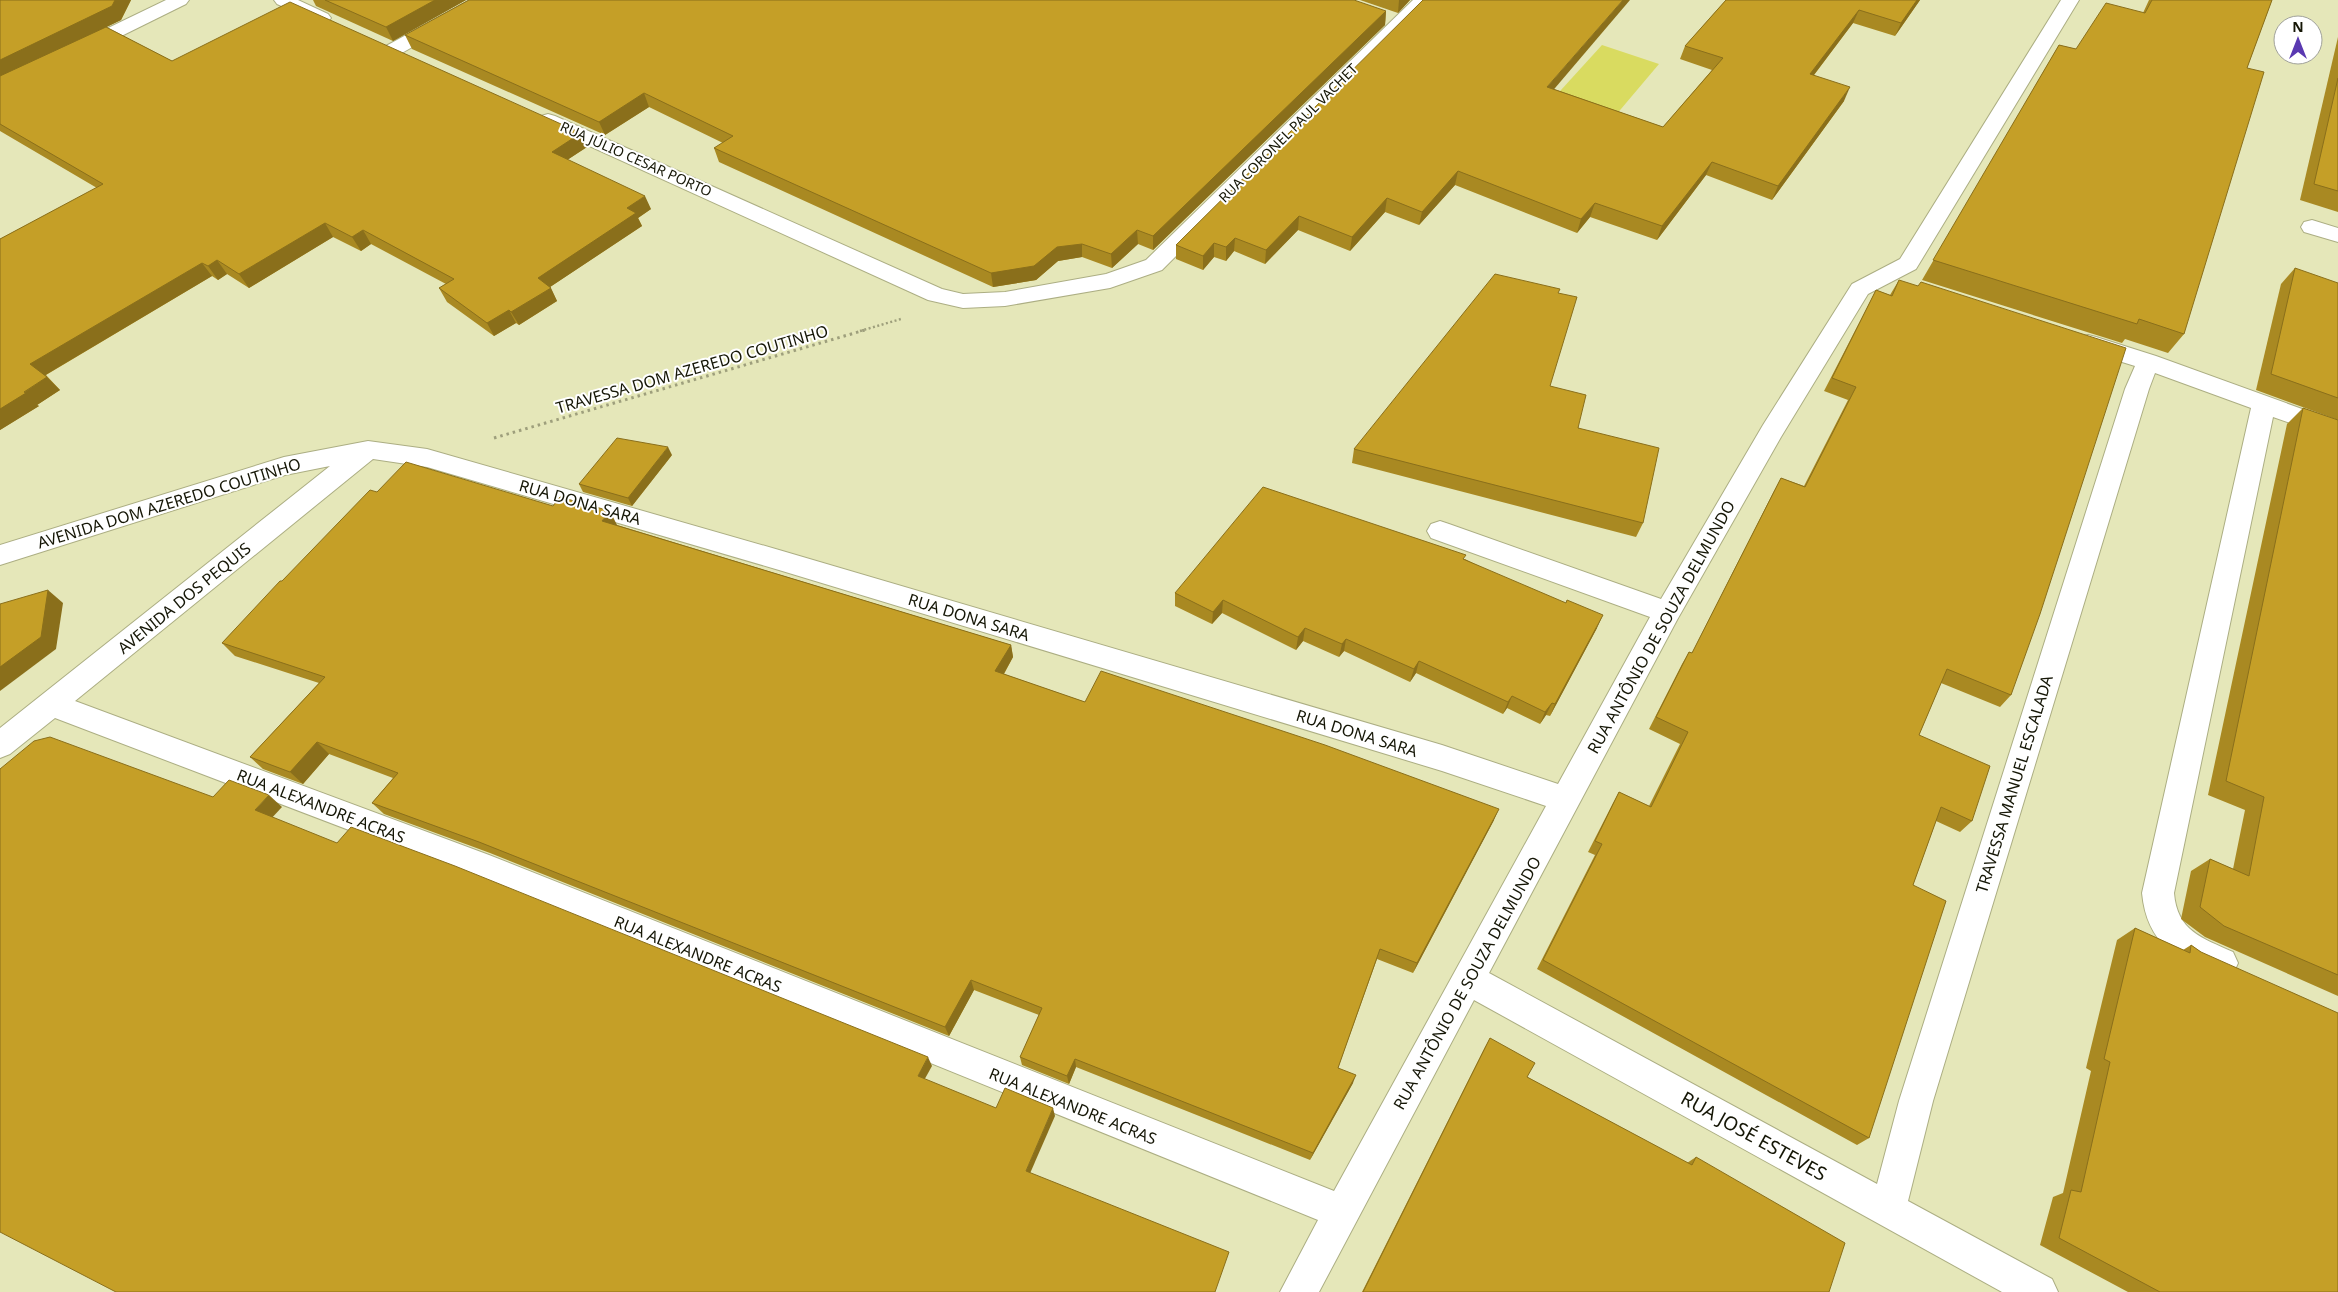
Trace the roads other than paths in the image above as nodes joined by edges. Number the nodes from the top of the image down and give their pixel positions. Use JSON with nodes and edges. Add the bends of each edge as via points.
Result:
{"nodes":[{"id":1,"x":180,"y":0,"type":"edge"},
{"id":2,"x":283,"y":0,"type":"edge"},
{"id":3,"x":483,"y":0,"type":"edge"},
{"id":4,"x":1423,"y":0,"type":"edge"},
{"id":5,"x":2070,"y":0,"type":"edge"},
{"id":6,"x":342,"y":27,"type":"edge"},
{"id":7,"x":393,"y":50,"type":"edge"},
{"id":8,"x":69,"y":55,"type":"edge"},
{"id":9,"x":528,"y":111,"type":"edge"},
{"id":10,"x":2312,"y":227,"type":"dead end"},
{"id":11,"x":2338,"y":235,"type":"edge"},
{"id":12,"x":1882,"y":278,"type":"junction"},
{"id":13,"x":1910,"y":286,"type":"edge"},
{"id":14,"x":963,"y":301,"type":"joint"},
{"id":15,"x":2072,"y":338,"type":"edge"},
{"id":16,"x":2148,"y":362,"type":"junction"},
{"id":17,"x":2264,"y":404,"type":"junction"},
{"id":18,"x":2338,"y":431,"type":"edge"},
{"id":19,"x":368,"y":450,"type":"junction"},
{"id":20,"x":1440,"y":531,"type":"dead end"},
{"id":21,"x":0,"y":555,"type":"edge"},
{"id":22,"x":1667,"y":612,"type":"junction"},
{"id":23,"x":51,"y":704,"type":"junction"},
{"id":24,"x":0,"y":745,"type":"edge"},
{"id":25,"x":1566,"y":800,"type":"junction"},
{"id":26,"x":2247,"y":974,"type":"edge"},
{"id":27,"x":1469,"y":980,"type":"junction"},
{"id":28,"x":1888,"y":1209,"type":"junction"},
{"id":29,"x":1342,"y":1212,"type":"junction"},
{"id":30,"x":1299,"y":1292,"type":"edge"},
{"id":31,"x":2039,"y":1292,"type":"edge"}],
"edges":[{"from":1,"to":8,"type":"street"},
{"from":2,"to":6,"type":"street"},
{"from":3,"to":7,"type":"street"},
{"from":4,"to":14,"type":"street","name":"RUA CORONEL PAUL VACHET","via":[[1392,18],[1154,265],[1110,281],[1005,299]]},
{"from":5,"to":12,"type":"street","name":"RUA ANTÔNIO DE SOUZA DELMUNDO","via":[[1908,264]]},
{"from":9,"to":14,"type":"street","name":"RUA JÚLIO CESAR PORTO","via":[[936,295]]},
{"from":10,"to":11,"type":"street"},
{"from":12,"to":13,"type":"street"},
{"from":12,"to":22,"type":"street","name":"RUA ANTÔNIO DE SOUZA DELMUNDO","via":[[1860,289],[1772,431]]},
{"from":15,"to":16,"type":"street"},
{"from":16,"to":17,"type":"street"},
{"from":16,"to":28,"type":"street","name":"TRAVESSA MANUEL ESCALADA","via":[[1919,1092]]},
{"from":17,"to":18,"type":"street"},
{"from":17,"to":26,"type":"street","via":[[2158,893],[2158,910],[2167,930],[2193,950]]},
{"from":19,"to":21,"type":"street","name":"AVENIDA DOM AZEREDO COUTINHO","via":[[284,466]]},
{"from":19,"to":23,"type":"street","name":"AVENIDA DOS PEQUIS"},
{"from":19,"to":25,"type":"street","name":"RUA DONA SARA","via":[[427,458],[779,560],[1433,755]]},
{"from":20,"to":22,"type":"street"},
{"from":22,"to":25,"type":"street","name":"RUA ANTÔNIO DE SOUZA DELMUNDO"},
{"from":23,"to":24,"type":"street","name":"AVENIDA DOS PEQUIS"},
{"from":23,"to":29,"type":"street","name":"RUA ALEXANDRE ACRAS","via":[[478,865]]},
{"from":25,"to":27,"type":"street","name":"RUA ANTÔNIO DE SOUZA DELMUNDO"},
{"from":27,"to":28,"type":"street","name":"RUA JOSÉ ESTEVES"},
{"from":27,"to":29,"type":"street","name":"RUA ANTÔNIO DE SOUZA DELMUNDO"},
{"from":28,"to":31,"type":"street","name":"RUA JOSÉ ESTEVES"},
{"from":29,"to":30,"type":"street","name":"RUA ANTÔNIO DE SOUZA DELMUNDO"}]}
